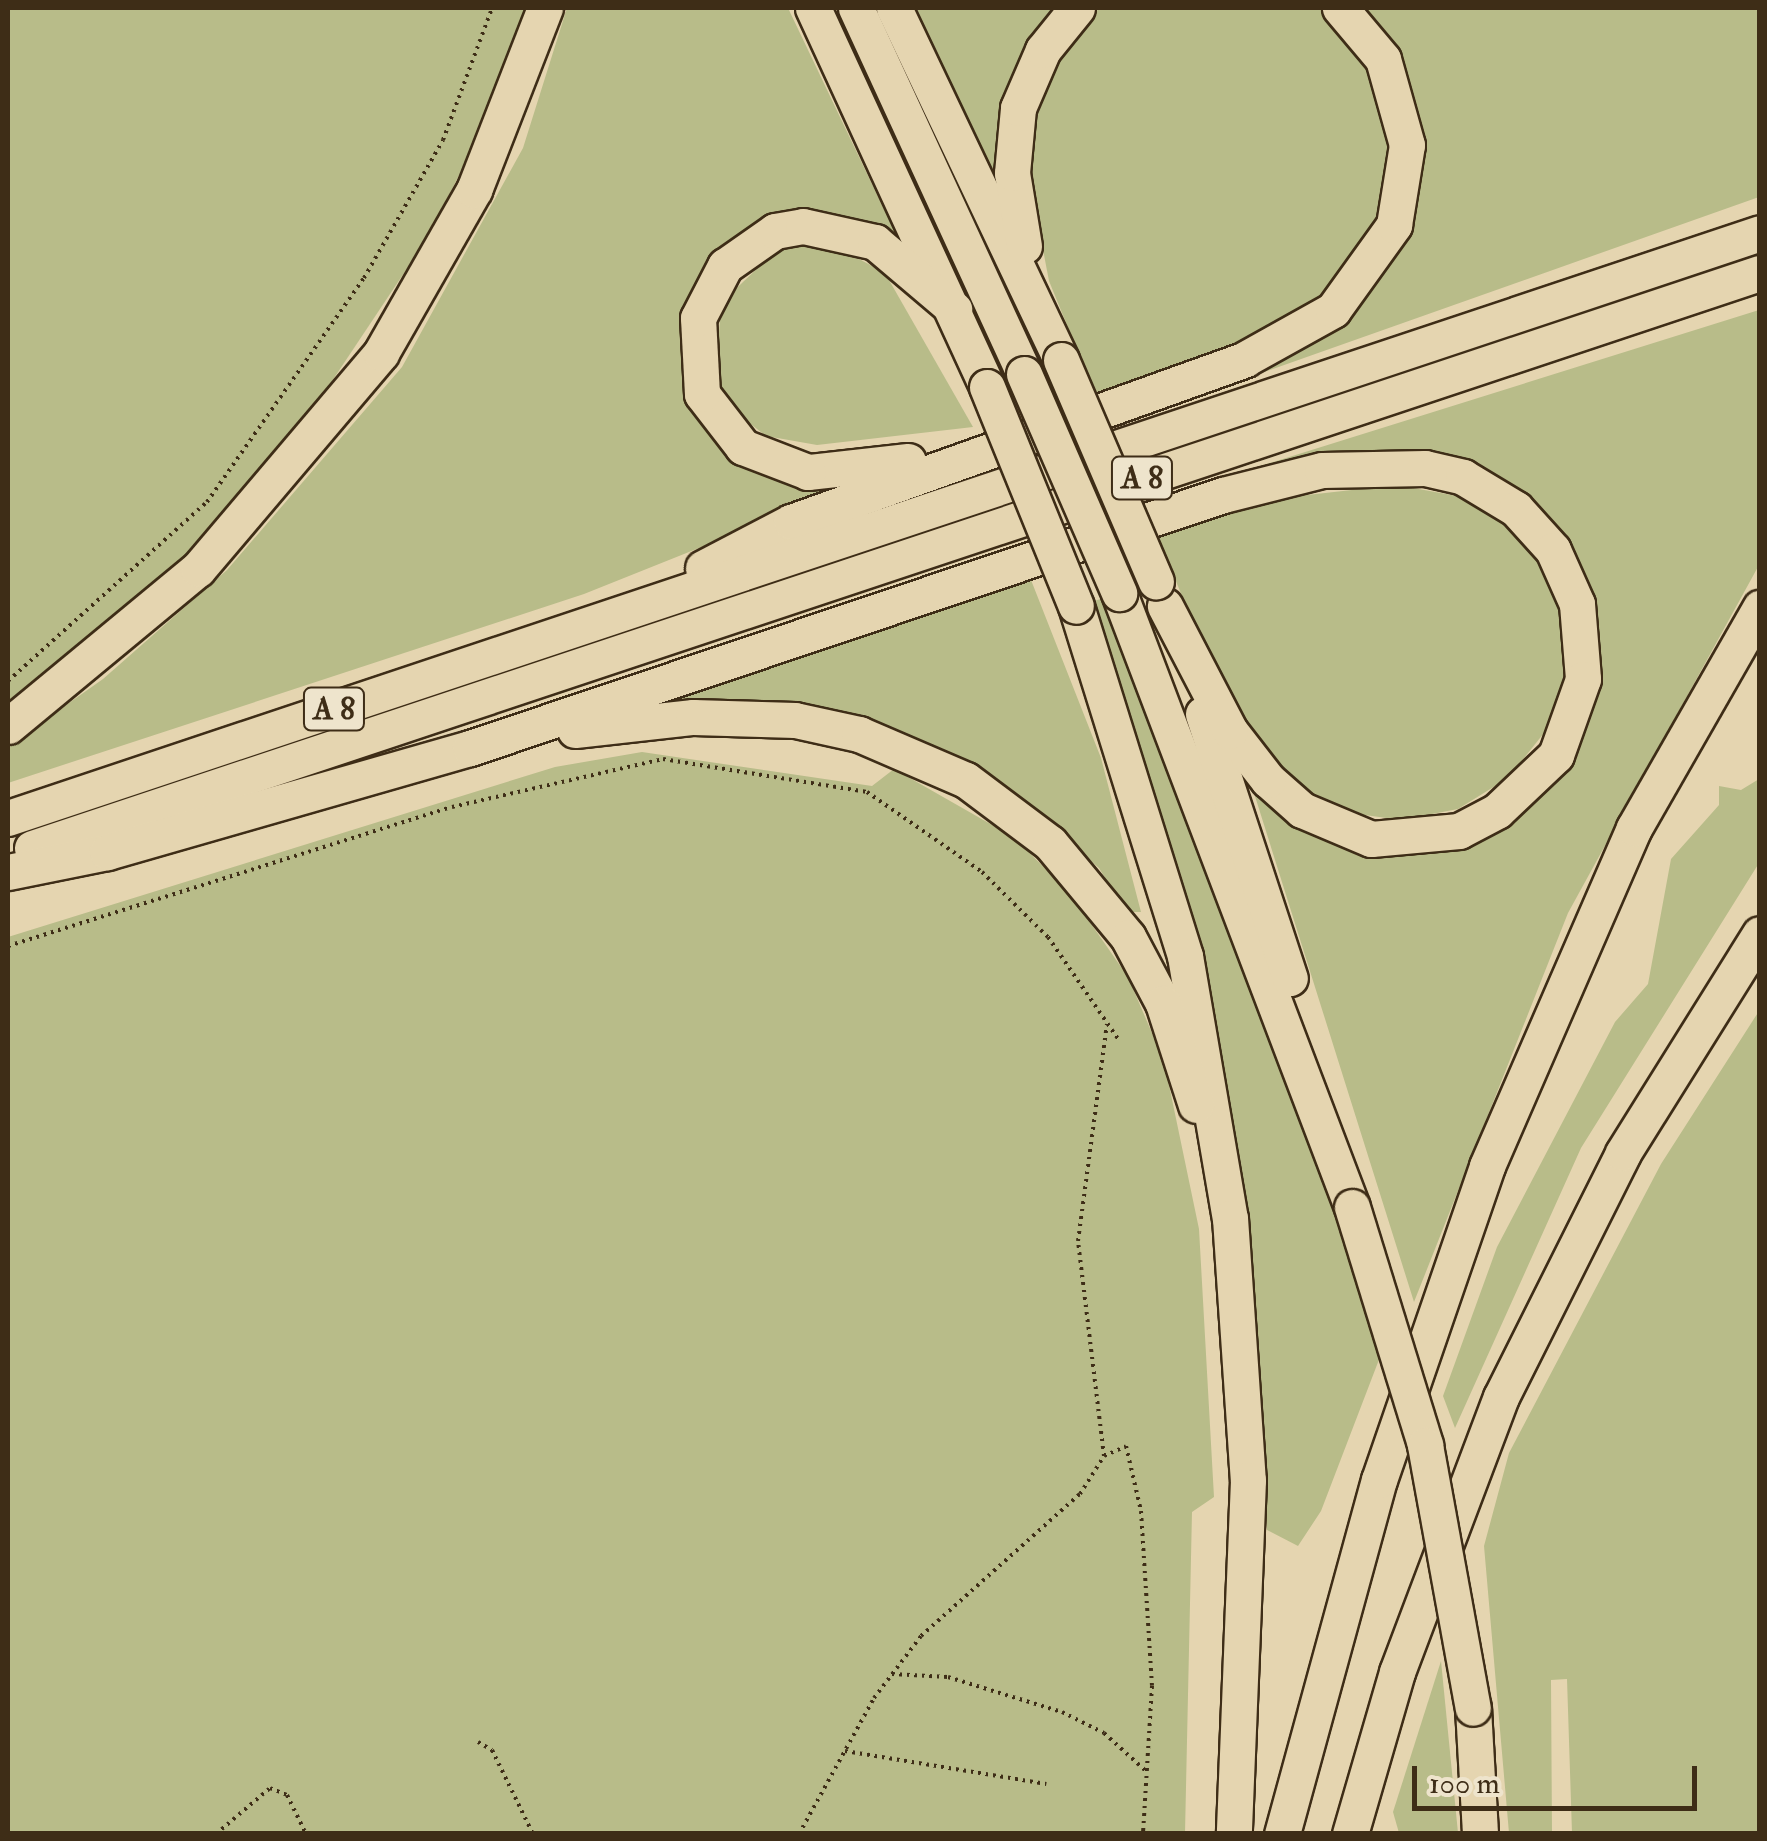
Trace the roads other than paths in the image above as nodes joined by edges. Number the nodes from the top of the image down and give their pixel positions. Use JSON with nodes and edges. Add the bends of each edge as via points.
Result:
{"nodes":[{"id":1,"x":545,"y":8,"type":"edge"},
{"id":2,"x":814,"y":8,"type":"edge"},
{"id":3,"x":856,"y":8,"type":"edge"},
{"id":4,"x":894,"y":8,"type":"edge"},
{"id":5,"x":1077,"y":8,"type":"edge"},
{"id":6,"x":1340,"y":8,"type":"edge"},
{"id":7,"x":1760,"y":233,"type":"edge"},
{"id":8,"x":1760,"y":273,"type":"edge"},
{"id":9,"x":1027,"y":282,"type":"junction"},
{"id":10,"x":954,"y":309,"type":"junction"},
{"id":11,"x":961,"y":457,"type":"junction"},
{"id":12,"x":1160,"y":594,"type":"junction"},
{"id":13,"x":1760,"y":608,"type":"edge"},
{"id":14,"x":614,"y":614,"type":"junction"},
{"id":15,"x":8,"y":726,"type":"edge"},
{"id":16,"x":470,"y":748,"type":"junction"},
{"id":17,"x":8,"y":818,"type":"edge"},
{"id":18,"x":8,"y":856,"type":"edge"},
{"id":19,"x":8,"y":872,"type":"edge"},
{"id":20,"x":1760,"y":934,"type":"edge"},
{"id":21,"x":1347,"y":1195,"type":"junction"},
{"id":22,"x":1230,"y":1218,"type":"junction"},
{"id":23,"x":1234,"y":1834,"type":"edge"},
{"id":24,"x":1282,"y":1834,"type":"edge"},
{"id":25,"x":1350,"y":1834,"type":"edge"},
{"id":26,"x":1480,"y":1834,"type":"edge"}],
"edges":[{"from":1,"to":15,"type":"highway","via":[[474,190],[381,353],[198,570]]},
{"from":2,"to":10,"type":"highway"},
{"from":3,"to":21,"type":"highway","bridge":true,"via":[[1119,594]]},
{"from":4,"to":9,"type":"highway"},
{"from":5,"to":9,"type":"highway","via":[[1032,70],[1014,122]]},
{"from":6,"to":11,"type":"highway","via":[[1383,59],[1408,145],[1394,225],[1364,278],[1317,322],[1245,359]]},
{"from":7,"to":14,"type":"highway","number":"A 8"},
{"from":8,"to":18,"type":"highway","number":"A 8"},
{"from":9,"to":12,"type":"highway","bridge":true},
{"from":10,"to":11,"type":"highway","via":[[864,236],[788,228],[718,275],[698,318],[695,358],[722,428],[775,465],[838,472]]},
{"from":10,"to":22,"type":"highway","bridge":true,"via":[[1076,606],[1185,956]]},
{"from":11,"to":14,"type":"highway","via":[[791,522]]},
{"from":12,"to":16,"type":"highway","via":[[1230,732],[1268,780],[1302,810],[1371,839],[1443,834],[1497,812],[1556,755],[1583,680],[1578,604],[1538,530],[1463,477],[1366,465],[1223,495]]},
{"from":12,"to":21,"type":"highway","via":[[1238,806]]},
{"from":13,"to":24,"type":"highway","via":[[1634,828],[1487,1166],[1380,1480]]},
{"from":14,"to":17,"type":"highway","number":"A 8"},
{"from":16,"to":19,"type":"highway","via":[[108,852]]},
{"from":16,"to":22,"type":"highway","via":[[652,719],[761,717],[859,734],[966,780],[1050,843],[1128,937],[1163,1003]]},
{"from":20,"to":25,"type":"highway","via":[[1623,1153],[1501,1397],[1397,1672]]},
{"from":21,"to":26,"type":"highway","bridge":true,"via":[[1426,1446],[1473,1708]]},
{"from":22,"to":23,"type":"highway","via":[[1248,1480]]}]}
